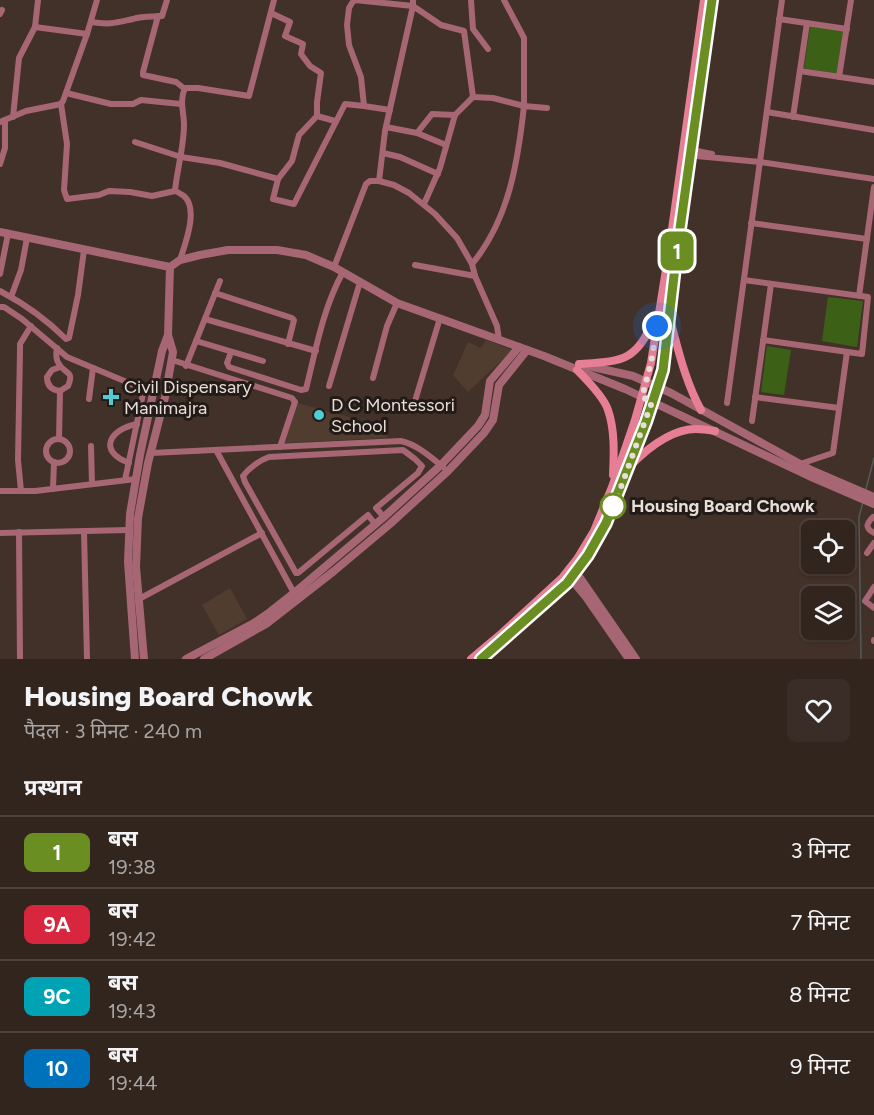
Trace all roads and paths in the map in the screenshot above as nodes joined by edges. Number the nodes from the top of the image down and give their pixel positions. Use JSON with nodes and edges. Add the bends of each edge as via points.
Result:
{"nodes":[{"id":1,"x":38,"y":0,"type":"edge"},
{"id":2,"x":97,"y":0,"type":"edge"},
{"id":3,"x":167,"y":0,"type":"edge"},
{"id":4,"x":274,"y":0,"type":"edge"},
{"id":5,"x":471,"y":0,"type":"edge"},
{"id":6,"x":504,"y":0,"type":"edge"},
{"id":7,"x":704,"y":0,"type":"edge"},
{"id":8,"x":712,"y":0,"type":"edge"},
{"id":9,"x":782,"y":0,"type":"edge"},
{"id":10,"x":851,"y":0,"type":"edge"},
{"id":11,"x":413,"y":3,"type":"edge"},
{"id":12,"x":271,"y":13,"type":"junction"},
{"id":13,"x":158,"y":16,"type":"junction"},
{"id":14,"x":779,"y":19,"type":"junction"},
{"id":15,"x":91,"y":22,"type":"junction"},
{"id":16,"x":807,"y":23,"type":"junction"},
{"id":17,"x":35,"y":27,"type":"junction"},
{"id":18,"x":847,"y":28,"type":"junction"},
{"id":19,"x":87,"y":34,"type":"junction"},
{"id":20,"x":488,"y":49,"type":"dead end"},
{"id":21,"x":800,"y":71,"type":"junction"},
{"id":22,"x":839,"y":77,"type":"junction"},
{"id":23,"x":874,"y":82,"type":"edge"},
{"id":24,"x":185,"y":89,"type":"junction"},
{"id":25,"x":66,"y":93,"type":"junction"},
{"id":26,"x":473,"y":97,"type":"junction"},
{"id":27,"x":61,"y":104,"type":"junction"},
{"id":28,"x":181,"y":104,"type":"junction"},
{"id":29,"x":364,"y":106,"type":"junction"},
{"id":30,"x":524,"y":106,"type":"junction"},
{"id":31,"x":547,"y":108,"type":"dead end"},
{"id":32,"x":390,"y":110,"type":"junction"},
{"id":33,"x":766,"y":112,"type":"junction"},
{"id":34,"x":455,"y":115,"type":"junction"},
{"id":35,"x":317,"y":116,"type":"junction"},
{"id":36,"x":13,"y":117,"type":"junction"},
{"id":37,"x":793,"y":117,"type":"junction"},
{"id":38,"x":2,"y":121,"type":"edge"},
{"id":39,"x":335,"y":121,"type":"junction"},
{"id":40,"x":386,"y":127,"type":"junction"},
{"id":41,"x":874,"y":130,"type":"edge"},
{"id":42,"x":417,"y":133,"type":"junction"},
{"id":43,"x":135,"y":142,"type":"dead end"},
{"id":44,"x":446,"y":145,"type":"junction"},
{"id":45,"x":687,"y":152,"type":"junction"},
{"id":46,"x":383,"y":153,"type":"junction"},
{"id":47,"x":181,"y":157,"type":"junction"},
{"id":48,"x":760,"y":162,"type":"junction"},
{"id":49,"x":0,"y":164,"type":"edge"},
{"id":50,"x":438,"y":174,"type":"junction"},
{"id":51,"x":278,"y":179,"type":"junction"},
{"id":52,"x":874,"y":179,"type":"edge"},
{"id":53,"x":379,"y":181,"type":"junction"},
{"id":54,"x":874,"y":187,"type":"edge"},
{"id":55,"x":176,"y":191,"type":"junction"},
{"id":56,"x":424,"y":204,"type":"junction"},
{"id":57,"x":751,"y":224,"type":"junction"},
{"id":58,"x":4,"y":233,"type":"edge"},
{"id":59,"x":27,"y":238,"type":"junction"},
{"id":60,"x":867,"y":239,"type":"junction"},
{"id":61,"x":84,"y":250,"type":"junction"},
{"id":62,"x":180,"y":260,"type":"junction"},
{"id":63,"x":472,"y":264,"type":"junction"},
{"id":64,"x":414,"y":265,"type":"dead end"},
{"id":65,"x":170,"y":267,"type":"junction"},
{"id":66,"x":334,"y":267,"type":"junction"},
{"id":67,"x":343,"y":272,"type":"junction"},
{"id":68,"x":0,"y":273,"type":"edge"},
{"id":69,"x":475,"y":276,"type":"junction"},
{"id":70,"x":744,"y":280,"type":"junction"},
{"id":71,"x":220,"y":281,"type":"dead end"},
{"id":72,"x":360,"y":282,"type":"junction"},
{"id":73,"x":771,"y":284,"type":"junction"},
{"id":74,"x":0,"y":291,"type":"edge"},
{"id":75,"x":215,"y":293,"type":"junction"},
{"id":76,"x":859,"y":296,"type":"junction"},
{"id":77,"x":11,"y":297,"type":"junction"},
{"id":78,"x":397,"y":303,"type":"junction"},
{"id":79,"x":0,"y":308,"type":"edge"},
{"id":80,"x":660,"y":308,"type":"junction"},
{"id":81,"x":669,"y":317,"type":"junction"},
{"id":82,"x":440,"y":318,"type":"junction"},
{"id":83,"x":205,"y":319,"type":"junction"},
{"id":84,"x":31,"y":326,"type":"junction"},
{"id":85,"x":168,"y":335,"type":"junction"},
{"id":86,"x":499,"y":340,"type":"junction"},
{"id":87,"x":763,"y":340,"type":"junction"},
{"id":88,"x":196,"y":341,"type":"junction"},
{"id":89,"x":288,"y":344,"type":"junction"},
{"id":90,"x":57,"y":348,"type":"junction"},
{"id":91,"x":523,"y":349,"type":"junction"},
{"id":92,"x":316,"y":351,"type":"junction"},
{"id":93,"x":231,"y":352,"type":"junction"},
{"id":94,"x":847,"y":352,"type":"junction"},
{"id":95,"x":172,"y":360,"type":"junction"},
{"id":96,"x":263,"y":361,"type":"dead end"},
{"id":97,"x":186,"y":366,"type":"junction"},
{"id":98,"x":60,"y":367,"type":"junction"},
{"id":99,"x":578,"y":367,"type":"junction"},
{"id":100,"x":93,"y":368,"type":"junction"},
{"id":101,"x":373,"y":378,"type":"dead end"},
{"id":102,"x":646,"y":382,"type":"junction"},
{"id":103,"x":329,"y":386,"type":"dead end"},
{"id":104,"x":657,"y":387,"type":"junction"},
{"id":105,"x":144,"y":389,"type":"junction"},
{"id":106,"x":60,"y":391,"type":"junction"},
{"id":107,"x":153,"y":393,"type":"junction"},
{"id":108,"x":165,"y":397,"type":"junction"},
{"id":109,"x":642,"y":397,"type":"junction"},
{"id":110,"x":755,"y":397,"type":"junction"},
{"id":111,"x":89,"y":399,"type":"dead end"},
{"id":112,"x":415,"y":401,"type":"dead end"},
{"id":113,"x":652,"y":402,"type":"junction"},
{"id":114,"x":727,"y":404,"type":"dead end"},
{"id":115,"x":839,"y":408,"type":"junction"},
{"id":116,"x":701,"y":410,"type":"junction"},
{"id":117,"x":752,"y":421,"type":"dead end"},
{"id":118,"x":137,"y":423,"type":"junction"},
{"id":119,"x":715,"y":431,"type":"junction"},
{"id":120,"x":59,"y":439,"type":"junction"},
{"id":121,"x":91,"y":446,"type":"dead end"},
{"id":122,"x":280,"y":447,"type":"junction"},
{"id":123,"x":216,"y":450,"type":"junction"},
{"id":124,"x":151,"y":453,"type":"junction"},
{"id":125,"x":54,"y":462,"type":"junction"},
{"id":126,"x":129,"y":463,"type":"junction"},
{"id":127,"x":800,"y":464,"type":"junction"},
{"id":128,"x":441,"y":465,"type":"junction"},
{"id":129,"x":629,"y":467,"type":"junction"},
{"id":130,"x":448,"y":471,"type":"junction"},
{"id":131,"x":146,"y":478,"type":"junction"},
{"id":132,"x":136,"y":479,"type":"junction"},
{"id":133,"x":125,"y":480,"type":"junction"},
{"id":134,"x":92,"y":484,"type":"junction"},
{"id":135,"x":612,"y":487,"type":"junction"},
{"id":136,"x":53,"y":489,"type":"junction"},
{"id":137,"x":0,"y":491,"type":"edge"},
{"id":138,"x":21,"y":491,"type":"junction"},
{"id":139,"x":854,"y":492,"type":"junction"},
{"id":140,"x":872,"y":500,"type":"edge"},
{"id":141,"x":376,"y":508,"type":"junction"},
{"id":142,"x":368,"y":515,"type":"junction"},
{"id":143,"x":384,"y":517,"type":"junction"},
{"id":144,"x":873,"y":517,"type":"edge"},
{"id":145,"x":375,"y":524,"type":"junction"},
{"id":146,"x":129,"y":530,"type":"junction"},
{"id":147,"x":84,"y":531,"type":"junction"},
{"id":148,"x":20,"y":532,"type":"junction"},
{"id":149,"x":0,"y":533,"type":"edge"},
{"id":150,"x":262,"y":533,"type":"junction"},
{"id":151,"x":874,"y":533,"type":"edge"},
{"id":152,"x":874,"y":543,"type":"edge"},
{"id":153,"x":867,"y":553,"type":"dead end"},
{"id":154,"x":574,"y":575,"type":"junction"},
{"id":155,"x":874,"y":587,"type":"edge"},
{"id":156,"x":294,"y":593,"type":"junction"},
{"id":157,"x":139,"y":599,"type":"junction"},
{"id":158,"x":874,"y":608,"type":"edge"},
{"id":159,"x":257,"y":626,"type":"junction"},
{"id":160,"x":20,"y":659,"type":"edge"},
{"id":161,"x":87,"y":659,"type":"edge"},
{"id":162,"x":135,"y":659,"type":"edge"},
{"id":163,"x":144,"y":659,"type":"edge"},
{"id":164,"x":186,"y":659,"type":"edge"},
{"id":165,"x":204,"y":659,"type":"edge"},
{"id":166,"x":471,"y":659,"type":"edge"},
{"id":167,"x":481,"y":659,"type":"edge"},
{"id":168,"x":629,"y":659,"type":"edge"},
{"id":169,"x":636,"y":659,"type":"edge"}],
"edges":[{"from":1,"to":17,"type":"street"},
{"from":2,"to":15,"type":"street"},
{"from":3,"to":13,"type":"street","via":[[162,16]]},
{"from":4,"to":12,"type":"street"},
{"from":5,"to":20,"type":"street","via":[[473,29]]},
{"from":6,"to":30,"type":"street","via":[[524,39]]},
{"from":7,"to":45,"type":"main road"},
{"from":8,"to":45,"type":"main road"},
{"from":9,"to":14,"type":"street"},
{"from":10,"to":18,"type":"street"},
{"from":11,"to":26,"type":"street","via":[[441,25],[464,31]]},
{"from":11,"to":29,"type":"street","via":[[355,0],[349,8],[349,45],[361,77]]},
{"from":11,"to":32,"type":"street"},
{"from":12,"to":24,"type":"street","via":[[249,96]]},
{"from":12,"to":35,"type":"street","via":[[290,22],[285,36],[303,44],[301,54],[321,72]]},
{"from":13,"to":15,"type":"street","via":[[118,23]]},
{"from":13,"to":24,"type":"street","via":[[143,75],[176,82]]},
{"from":14,"to":16,"type":"street"},
{"from":14,"to":33,"type":"street"},
{"from":15,"to":19,"type":"street"},
{"from":16,"to":18,"type":"street"},
{"from":16,"to":21,"type":"street"},
{"from":17,"to":19,"type":"street"},
{"from":17,"to":36,"type":"street","via":[[19,58]]},
{"from":18,"to":22,"type":"street"},
{"from":19,"to":25,"type":"street"},
{"from":21,"to":22,"type":"street"},
{"from":21,"to":37,"type":"street"},
{"from":22,"to":23,"type":"street"},
{"from":24,"to":28,"type":"street"},
{"from":25,"to":27,"type":"street"},
{"from":25,"to":28,"type":"street","via":[[111,104],[141,100]]},
{"from":26,"to":30,"type":"street"},
{"from":26,"to":34,"type":"street"},
{"from":27,"to":36,"type":"street"},
{"from":27,"to":55,"type":"street","via":[[67,144],[67,199],[109,191],[152,196]]},
{"from":28,"to":47,"type":"street"},
{"from":29,"to":32,"type":"street"},
{"from":29,"to":39,"type":"street","via":[[345,104]]},
{"from":30,"to":31,"type":"street"},
{"from":30,"to":63,"type":"street","via":[[519,149],[506,201],[487,245]]},
{"from":32,"to":40,"type":"street"},
{"from":33,"to":37,"type":"street"},
{"from":33,"to":48,"type":"street"},
{"from":34,"to":42,"type":"street","via":[[432,114]]},
{"from":34,"to":44,"type":"street"},
{"from":35,"to":39,"type":"street"},
{"from":35,"to":51,"type":"street","via":[[299,135],[292,161]]},
{"from":36,"to":38,"type":"street"},
{"from":37,"to":41,"type":"street"},
{"from":38,"to":49,"type":"street","via":[[5,148]]},
{"from":39,"to":51,"type":"street","via":[[294,204],[273,199]]},
{"from":40,"to":42,"type":"street"},
{"from":40,"to":46,"type":"street"},
{"from":42,"to":44,"type":"street"},
{"from":43,"to":47,"type":"street"},
{"from":44,"to":50,"type":"street"},
{"from":45,"to":48,"type":"street"},
{"from":45,"to":80,"type":"main road"},
{"from":45,"to":81,"type":"main road"},
{"from":46,"to":50,"type":"street"},
{"from":46,"to":53,"type":"street"},
{"from":47,"to":51,"type":"street"},
{"from":47,"to":55,"type":"street"},
{"from":48,"to":52,"type":"street"},
{"from":48,"to":57,"type":"street"},
{"from":50,"to":56,"type":"street"},
{"from":53,"to":56,"type":"street","via":[[394,185]]},
{"from":53,"to":66,"type":"street","via":[[366,184]]},
{"from":54,"to":60,"type":"street"},
{"from":55,"to":62,"type":"street","via":[[190,205],[191,223]]},
{"from":56,"to":63,"type":"street","via":[[457,238]]},
{"from":57,"to":60,"type":"street"},
{"from":57,"to":70,"type":"street"},
{"from":58,"to":59,"type":"street"},
{"from":58,"to":68,"type":"street"},
{"from":59,"to":61,"type":"street"},
{"from":59,"to":77,"type":"street"},
{"from":60,"to":76,"type":"street"},
{"from":61,"to":65,"type":"street"},
{"from":61,"to":77,"type":"street","via":[[69,338]]},
{"from":62,"to":65,"type":"street"},
{"from":62,"to":66,"type":"street","via":[[228,250],[277,250],[306,255]]},
{"from":63,"to":69,"type":"street"},
{"from":64,"to":69,"type":"street"},
{"from":65,"to":85,"type":"street"},
{"from":66,"to":67,"type":"street"},
{"from":67,"to":72,"type":"street"},
{"from":67,"to":92,"type":"street","via":[[326,309]]},
{"from":69,"to":86,"type":"street","via":[[497,326]]},
{"from":70,"to":73,"type":"street"},
{"from":70,"to":114,"type":"street"},
{"from":71,"to":75,"type":"street"},
{"from":72,"to":78,"type":"street"},
{"from":72,"to":103,"type":"street"},
{"from":73,"to":76,"type":"street"},
{"from":73,"to":87,"type":"street"},
{"from":74,"to":77,"type":"street"},
{"from":75,"to":83,"type":"street"},
{"from":75,"to":89,"type":"street","via":[[292,318]]},
{"from":76,"to":94,"type":"street","via":[[868,297],[862,354]]},
{"from":78,"to":82,"type":"street"},
{"from":78,"to":101,"type":"street"},
{"from":79,"to":84,"type":"street"},
{"from":80,"to":99,"type":"main road","via":[[636,351],[615,362]]},
{"from":80,"to":102,"type":"main road"},
{"from":81,"to":104,"type":"main road","via":[[663,370]]},
{"from":81,"to":116,"type":"main road","via":[[691,392]]},
{"from":82,"to":86,"type":"street"},
{"from":82,"to":112,"type":"street"},
{"from":83,"to":88,"type":"street"},
{"from":83,"to":89,"type":"street"},
{"from":84,"to":90,"type":"street"},
{"from":84,"to":138,"type":"street","via":[[20,350]]},
{"from":85,"to":95,"type":"street"},
{"from":85,"to":107,"type":"street"},
{"from":86,"to":91,"type":"street"},
{"from":87,"to":94,"type":"street"},
{"from":87,"to":110,"type":"street"},
{"from":88,"to":93,"type":"street"},
{"from":88,"to":97,"type":"street"},
{"from":89,"to":92,"type":"street"},
{"from":90,"to":98,"type":"street"},
{"from":90,"to":100,"type":"street","via":[[67,357]]},
{"from":91,"to":99,"type":"street"},
{"from":91,"to":128,"type":"street","via":[[490,381],[485,414],[478,426]]},
{"from":91,"to":130,"type":"street","via":[[499,385],[493,420]]},
{"from":92,"to":93,"type":"street","via":[[304,390],[229,367]]},
{"from":93,"to":96,"type":"street"},
{"from":94,"to":115,"type":"street"},
{"from":95,"to":97,"type":"street"},
{"from":95,"to":108,"type":"street"},
{"from":97,"to":122,"type":"street","via":[[292,398],[295,402]]},
{"from":98,"to":106,"type":"street","via":[[70,377],[68,386]]},
{"from":98,"to":106,"type":"street","via":[[47,377],[49,385]]},
{"from":99,"to":102,"type":"street","via":[[633,376]]},
{"from":99,"to":109,"type":"street"},
{"from":99,"to":135,"type":"main road","via":[[608,408],[614,452]]},
{"from":100,"to":105,"type":"street"},
{"from":100,"to":111,"type":"street"},
{"from":102,"to":104,"type":"street"},
{"from":102,"to":109,"type":"main road"},
{"from":104,"to":113,"type":"main road"},
{"from":104,"to":116,"type":"street"},
{"from":105,"to":107,"type":"street"},
{"from":105,"to":118,"type":"street"},
{"from":106,"to":120,"type":"street"},
{"from":107,"to":108,"type":"street"},
{"from":107,"to":132,"type":"street"},
{"from":108,"to":124,"type":"street"},
{"from":109,"to":113,"type":"street"},
{"from":109,"to":135,"type":"main road"},
{"from":110,"to":115,"type":"street"},
{"from":110,"to":117,"type":"street"},
{"from":113,"to":119,"type":"street"},
{"from":113,"to":129,"type":"main road"},
{"from":115,"to":127,"type":"street","via":[[833,453]]},
{"from":116,"to":127,"type":"street"},
{"from":118,"to":126,"type":"street"},
{"from":118,"to":126,"type":"street","via":[[117,431],[110,442],[117,458]]},
{"from":119,"to":129,"type":"main road","via":[[694,429],[674,433],[645,451]]},
{"from":119,"to":139,"type":"street","via":[[809,476]]},
{"from":120,"to":125,"type":"street","via":[[51,441],[46,450]]},
{"from":120,"to":125,"type":"street","via":[[68,445],[69,453],[62,462]]},
{"from":121,"to":134,"type":"street"},
{"from":122,"to":123,"type":"street"},
{"from":122,"to":128,"type":"street","via":[[401,441]]},
{"from":123,"to":124,"type":"street"},
{"from":123,"to":150,"type":"street"},
{"from":124,"to":131,"type":"street"},
{"from":125,"to":136,"type":"street"},
{"from":126,"to":133,"type":"street"},
{"from":127,"to":139,"type":"street"},
{"from":128,"to":130,"type":"street"},
{"from":128,"to":143,"type":"street"},
{"from":129,"to":154,"type":"main road","via":[[606,523]]},
{"from":130,"to":159,"type":"street","via":[[342,564]]},
{"from":131,"to":132,"type":"street"},
{"from":131,"to":157,"type":"street","via":[[138,519]]},
{"from":132,"to":133,"type":"street"},
{"from":132,"to":146,"type":"street"},
{"from":133,"to":134,"type":"street"},
{"from":134,"to":136,"type":"street"},
{"from":135,"to":166,"type":"main road","via":[[594,531],[562,578]]},
{"from":136,"to":138,"type":"street"},
{"from":137,"to":138,"type":"street"},
{"from":139,"to":140,"type":"street"},
{"from":141,"to":142,"type":"street"},
{"from":141,"to":142,"type":"street","via":[[421,470],[421,464],[405,451],[269,457],[243,476],[296,573]]},
{"from":141,"to":143,"type":"street"},
{"from":142,"to":145,"type":"street"},
{"from":143,"to":145,"type":"street"},
{"from":144,"to":151,"type":"street","via":[[867,527]]},
{"from":145,"to":156,"type":"street"},
{"from":146,"to":147,"type":"street"},
{"from":146,"to":162,"type":"street"},
{"from":147,"to":148,"type":"street"},
{"from":147,"to":161,"type":"street"},
{"from":148,"to":149,"type":"street"},
{"from":148,"to":160,"type":"street"},
{"from":150,"to":156,"type":"street"},
{"from":150,"to":157,"type":"street"},
{"from":152,"to":153,"type":"street"},
{"from":154,"to":167,"type":"main road"},
{"from":154,"to":168,"type":"street"},
{"from":154,"to":169,"type":"street"},
{"from":155,"to":158,"type":"street","via":[[865,602]]},
{"from":156,"to":159,"type":"street"},
{"from":157,"to":163,"type":"street"},
{"from":159,"to":164,"type":"street"},
{"from":159,"to":165,"type":"street"}]}
